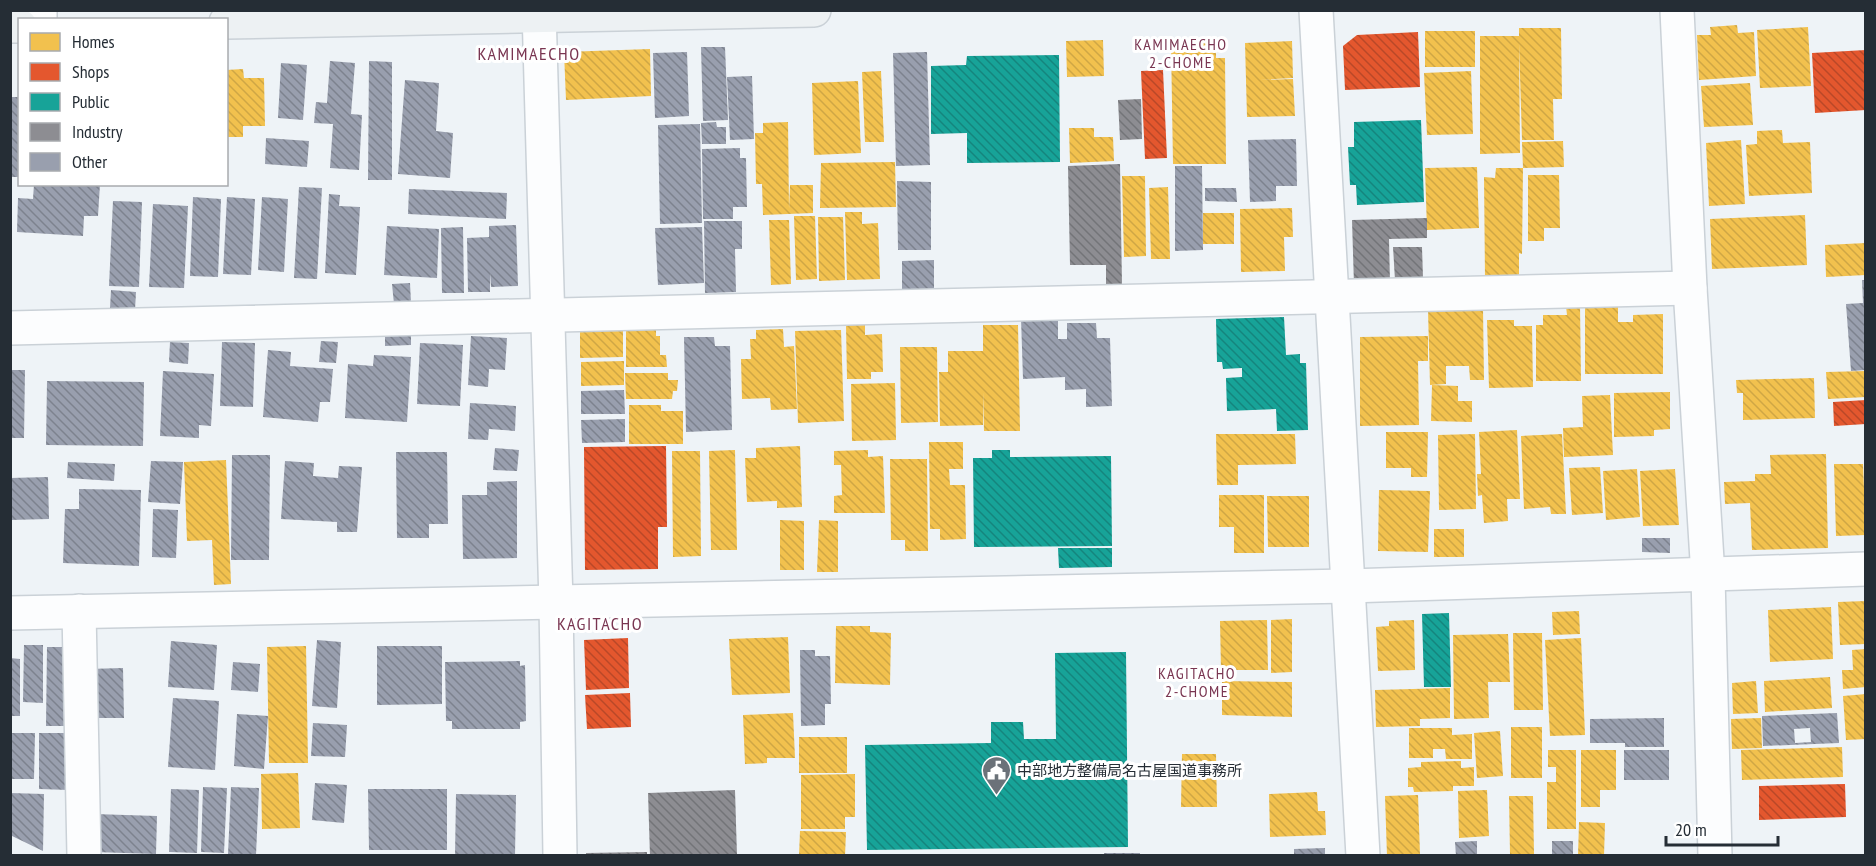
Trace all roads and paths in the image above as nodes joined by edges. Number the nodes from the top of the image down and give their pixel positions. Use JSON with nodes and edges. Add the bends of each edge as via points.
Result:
{"nodes":[{"id":1,"x":814,"y":10,"type":"edge"},
{"id":2,"x":1316,"y":10,"type":"edge"},
{"id":3,"x":1677,"y":10,"type":"edge"},
{"id":4,"x":539,"y":13,"type":"edge"},
{"id":5,"x":228,"y":22,"type":"edge"},
{"id":6,"x":1690,"y":288,"type":"junction"},
{"id":7,"x":1332,"y":299,"type":"junction"},
{"id":8,"x":549,"y":316,"type":"junction"},
{"id":9,"x":10,"y":328,"type":"edge"},
{"id":10,"x":1866,"y":569,"type":"edge"},
{"id":11,"x":1708,"y":576,"type":"junction"},
{"id":12,"x":1349,"y":586,"type":"junction"},
{"id":13,"x":556,"y":603,"type":"junction"},
{"id":14,"x":79,"y":611,"type":"junction"},
{"id":15,"x":10,"y":613,"type":"edge"},
{"id":16,"x":84,"y":855,"type":"edge"},
{"id":17,"x":560,"y":855,"type":"edge"},
{"id":18,"x":1363,"y":855,"type":"edge"},
{"id":19,"x":1715,"y":855,"type":"edge"}],
"edges":[{"from":1,"to":4,"type":"street"},
{"from":2,"to":7,"type":"street"},
{"from":3,"to":6,"type":"street"},
{"from":4,"to":5,"type":"street"},
{"from":4,"to":8,"type":"street"},
{"from":6,"to":7,"type":"street"},
{"from":6,"to":11,"type":"street"},
{"from":7,"to":8,"type":"street"},
{"from":7,"to":12,"type":"street"},
{"from":8,"to":9,"type":"street"},
{"from":8,"to":13,"type":"street"},
{"from":10,"to":11,"type":"street"},
{"from":11,"to":12,"type":"street"},
{"from":11,"to":19,"type":"street"},
{"from":12,"to":13,"type":"street"},
{"from":12,"to":18,"type":"street"},
{"from":13,"to":14,"type":"street"},
{"from":13,"to":17,"type":"street"},
{"from":14,"to":15,"type":"street"},
{"from":14,"to":16,"type":"street"}]}
